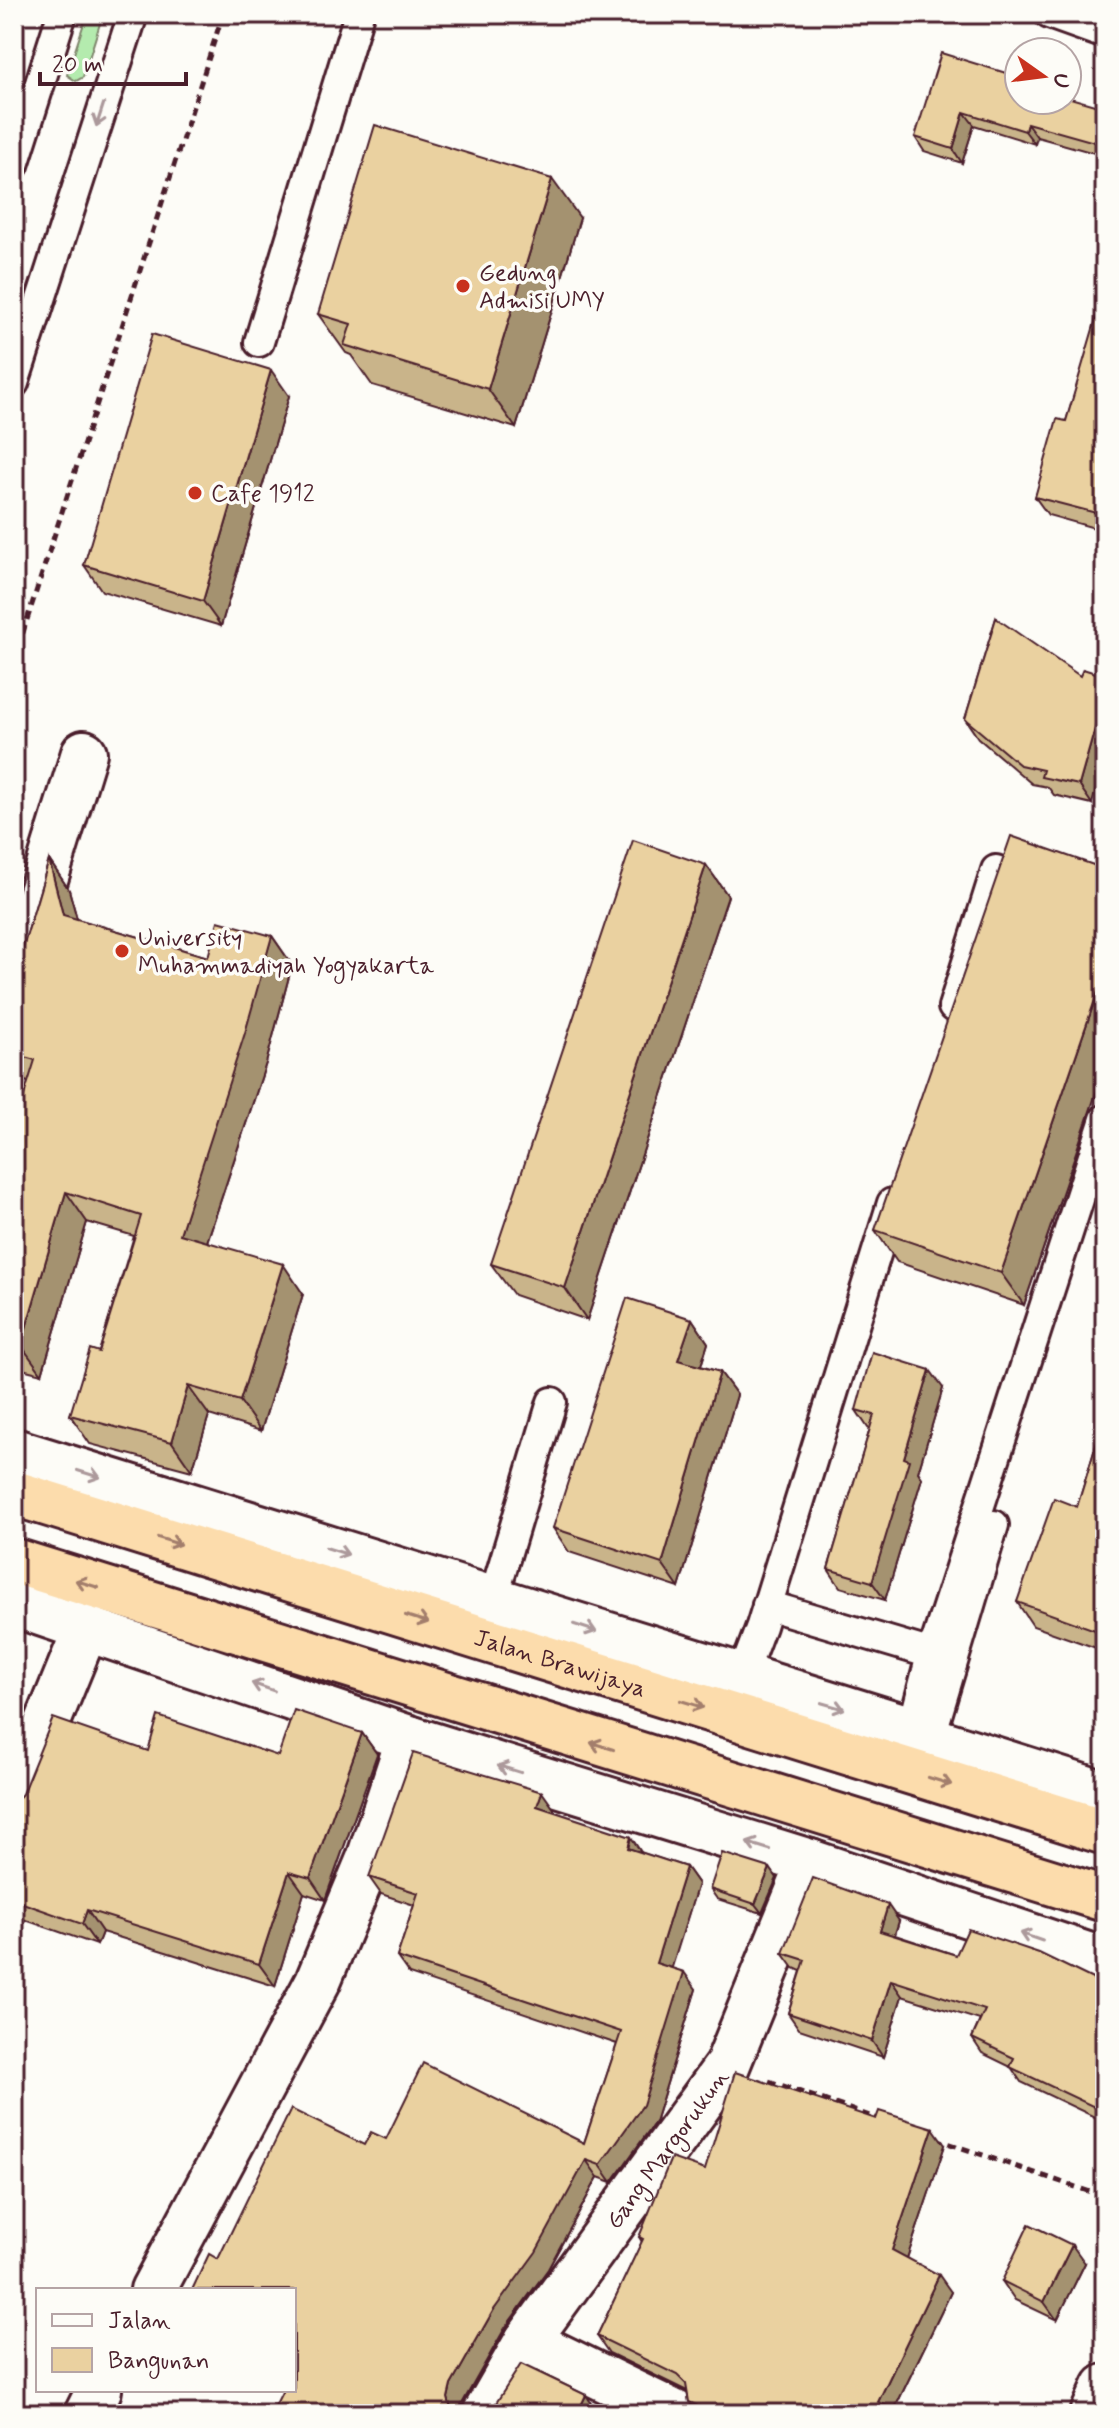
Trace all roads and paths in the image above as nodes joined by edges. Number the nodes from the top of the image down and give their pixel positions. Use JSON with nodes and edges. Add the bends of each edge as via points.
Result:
{"nodes":[{"id":1,"x":62,"y":14,"type":"edge"},
{"id":2,"x":133,"y":14,"type":"edge"},
{"id":3,"x":223,"y":14,"type":"edge"},
{"id":4,"x":359,"y":14,"type":"edge"},
{"id":5,"x":1049,"y":14,"type":"edge"},
{"id":6,"x":1105,"y":34,"type":"edge"},
{"id":7,"x":14,"y":165,"type":"edge"},
{"id":8,"x":259,"y":342,"type":"dead end"},
{"id":9,"x":14,"y":383,"type":"edge"},
{"id":10,"x":14,"y":660,"type":"edge"},
{"id":11,"x":84,"y":753,"type":"dead end"},
{"id":12,"x":996,"y":870,"type":"edge"},
{"id":13,"x":14,"y":980,"type":"edge"},
{"id":14,"x":943,"y":1038,"type":"edge"},
{"id":15,"x":1105,"y":1119,"type":"edge"},
{"id":16,"x":901,"y":1175,"type":"edge"},
{"id":17,"x":552,"y":1402,"type":"dead end"},
{"id":18,"x":14,"y":1451,"type":"edge"},
{"id":19,"x":14,"y":1493,"type":"edge"},
{"id":20,"x":999,"y":1506,"type":"dead end"},
{"id":21,"x":14,"y":1561,"type":"edge"},
{"id":22,"x":493,"y":1599,"type":"junction"},
{"id":23,"x":14,"y":1604,"type":"edge"},
{"id":24,"x":767,"y":1605,"type":"junction"},
{"id":25,"x":87,"y":1626,"type":"junction"},
{"id":26,"x":932,"y":1654,"type":"junction"},
{"id":27,"x":741,"y":1679,"type":"junction"},
{"id":28,"x":921,"y":1734,"type":"junction"},
{"id":29,"x":409,"y":1738,"type":"junction"},
{"id":30,"x":1105,"y":1794,"type":"edge"},
{"id":31,"x":14,"y":1805,"type":"edge"},
{"id":32,"x":1105,"y":1832,"type":"edge"},
{"id":33,"x":810,"y":1862,"type":"junction"},
{"id":34,"x":1105,"y":1899,"type":"edge"},
{"id":35,"x":1105,"y":1961,"type":"edge"},
{"id":36,"x":727,"y":2066,"type":"junction"},
{"id":37,"x":893,"y":2124,"type":"edge"},
{"id":38,"x":923,"y":2134,"type":"edge"},
{"id":39,"x":1105,"y":2197,"type":"edge"},
{"id":40,"x":154,"y":2288,"type":"edge"},
{"id":41,"x":527,"y":2341,"type":"junction"},
{"id":42,"x":1105,"y":2387,"type":"edge"},
{"id":43,"x":98,"y":2392,"type":"edge"},
{"id":44,"x":87,"y":2414,"type":"edge"},
{"id":45,"x":485,"y":2414,"type":"edge"},
{"id":46,"x":677,"y":2414,"type":"edge"},
{"id":47,"x":1093,"y":2414,"type":"edge"}],
"edges":[{"from":1,"to":7,"type":"lane"},
{"from":2,"to":9,"type":"lane","one_way":true},
{"from":3,"to":10,"type":"path"},
{"from":4,"to":8,"type":"lane"},
{"from":5,"to":6,"type":"lane"},
{"from":11,"to":13,"type":"street"},
{"from":12,"to":14,"type":"lane"},
{"from":15,"to":26,"type":"lane"},
{"from":16,"to":24,"type":"lane"},
{"from":17,"to":22,"type":"lane"},
{"from":18,"to":22,"type":"street","one_way":true},
{"from":19,"to":32,"type":"highway","name":"Jalan Brawijaya","one_way":true},
{"from":20,"to":28,"type":"lane"},
{"from":34,"to":21,"type":"highway","one_way":true},
{"from":22,"to":27,"type":"street","one_way":true},
{"from":23,"to":25,"type":"street"},
{"from":24,"to":26,"type":"lane"},
{"from":24,"to":27,"type":"lane"},
{"from":29,"to":25,"type":"street","one_way":true},
{"from":25,"to":31,"type":"street"},
{"from":26,"to":28,"type":"lane"},
{"from":27,"to":28,"type":"street","one_way":true},
{"from":28,"to":30,"type":"street"},
{"from":33,"to":29,"type":"street","one_way":true},
{"from":29,"to":40,"type":"street","via":[[369,1859],[318,1981]]},
{"from":35,"to":33,"type":"street","one_way":true},
{"from":33,"to":36,"type":"street","name":"Gang Margorukun"},
{"from":36,"to":37,"type":"path"},
{"from":36,"to":41,"type":"street","name":"Gang Margorukun"},
{"from":38,"to":39,"type":"path"},
{"from":41,"to":45,"type":"street","name":"Gang Margorukun"},
{"from":41,"to":46,"type":"street"},
{"from":42,"to":47,"type":"street"},
{"from":43,"to":44,"type":"street"}]}
